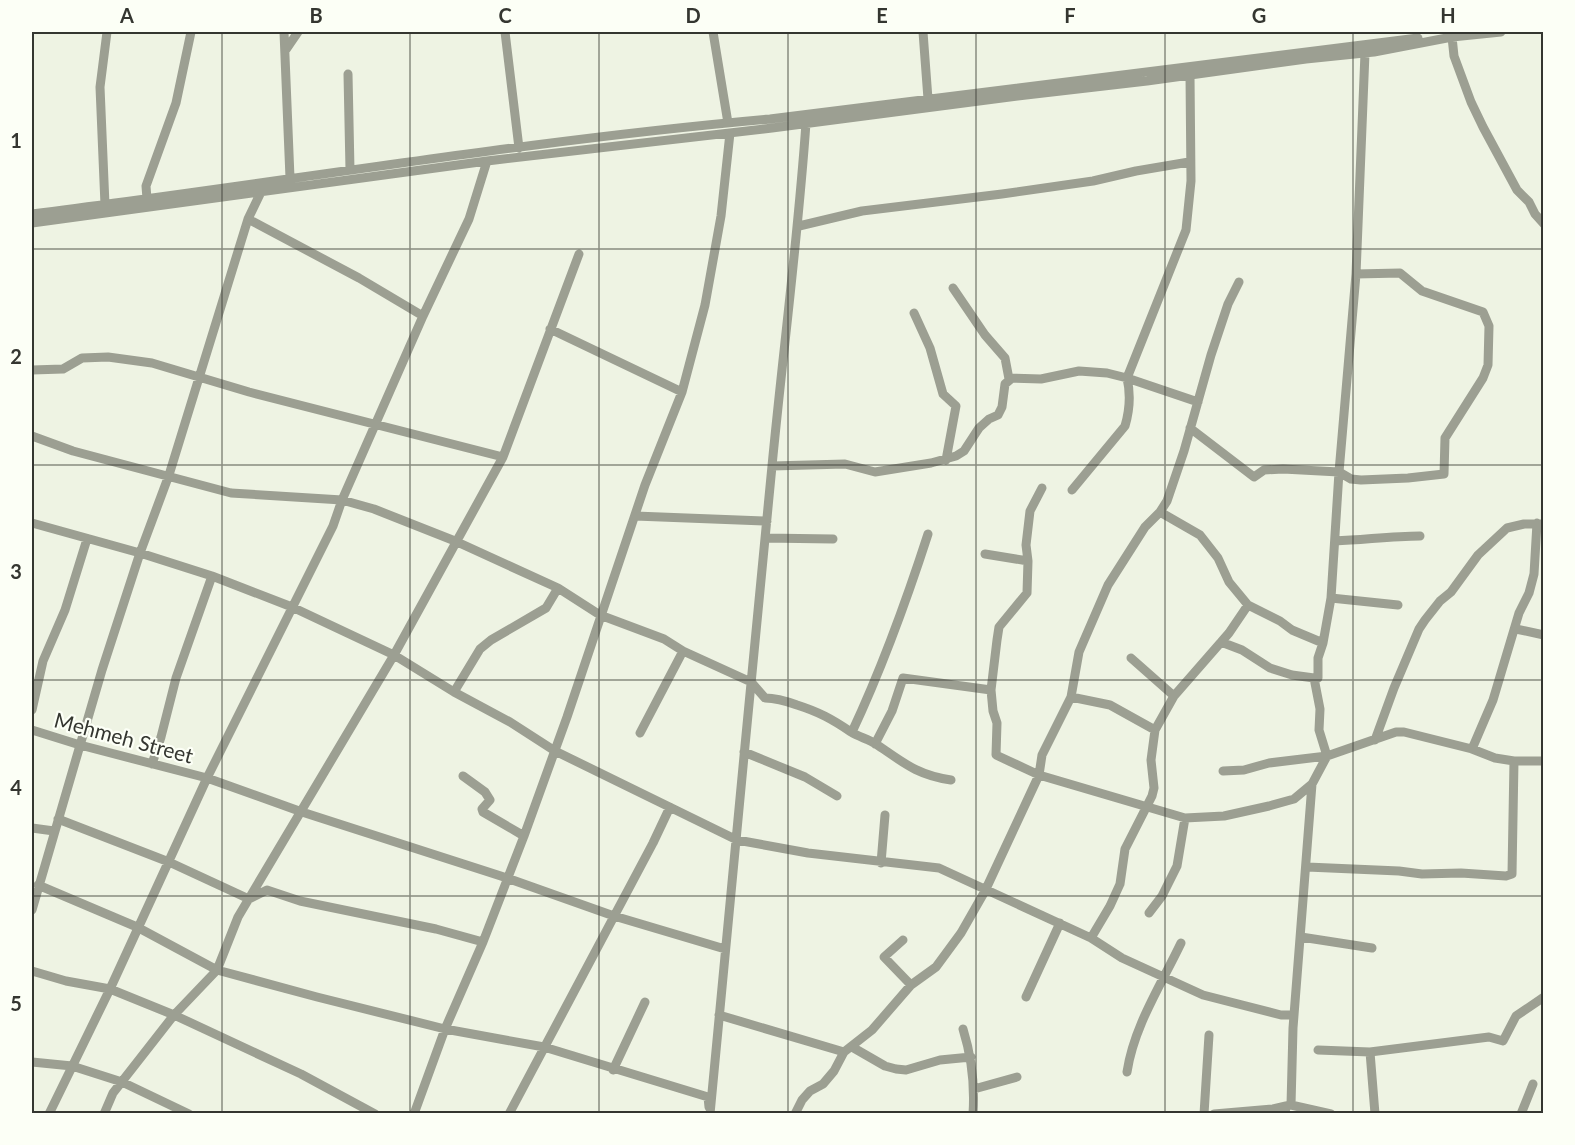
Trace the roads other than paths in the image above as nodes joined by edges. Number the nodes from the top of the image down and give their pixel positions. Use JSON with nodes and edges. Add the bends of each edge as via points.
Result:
{"nodes":[{"id":1,"x":107,"y":32,"type":"edge"},
{"id":2,"x":191,"y":32,"type":"edge"},
{"id":3,"x":284,"y":32,"type":"edge"},
{"id":4,"x":298,"y":32,"type":"edge"},
{"id":5,"x":505,"y":32,"type":"edge"},
{"id":6,"x":713,"y":32,"type":"edge"},
{"id":7,"x":923,"y":32,"type":"edge"},
{"id":8,"x":1381,"y":32,"type":"edge"},
{"id":9,"x":1468,"y":32,"type":"edge"},
{"id":10,"x":1501,"y":32,"type":"edge"},
{"id":11,"x":1452,"y":38,"type":"junction"},
{"id":12,"x":1379,"y":43,"type":"junction"},
{"id":13,"x":285,"y":51,"type":"junction"},
{"id":14,"x":1365,"y":53,"type":"junction"},
{"id":15,"x":1305,"y":55,"type":"junction"},
{"id":16,"x":348,"y":74,"type":"dead end"},
{"id":17,"x":1190,"y":75,"type":"junction"},
{"id":18,"x":928,"y":99,"type":"junction"},
{"id":19,"x":806,"y":123,"type":"junction"},
{"id":20,"x":729,"y":128,"type":"junction"},
{"id":21,"x":686,"y":132,"type":"junction"},
{"id":22,"x":519,"y":148,"type":"junction"},
{"id":23,"x":487,"y":161,"type":"junction"},
{"id":24,"x":1189,"y":162,"type":"junction"},
{"id":25,"x":350,"y":170,"type":"junction"},
{"id":26,"x":290,"y":178,"type":"junction"},
{"id":27,"x":261,"y":192,"type":"junction"},
{"id":28,"x":242,"y":194,"type":"junction"},
{"id":29,"x":147,"y":199,"type":"junction"},
{"id":30,"x":105,"y":205,"type":"junction"},
{"id":31,"x":252,"y":209,"type":"junction"},
{"id":32,"x":32,"y":214,"type":"edge"},
{"id":33,"x":248,"y":219,"type":"junction"},
{"id":34,"x":32,"y":223,"type":"edge"},
{"id":35,"x":1544,"y":224,"type":"edge"},
{"id":36,"x":799,"y":226,"type":"junction"},
{"id":37,"x":579,"y":254,"type":"dead end"},
{"id":38,"x":1356,"y":274,"type":"junction"},
{"id":39,"x":1239,"y":282,"type":"dead end"},
{"id":40,"x":953,"y":288,"type":"dead end"},
{"id":41,"x":914,"y":313,"type":"dead end"},
{"id":42,"x":423,"y":316,"type":"junction"},
{"id":43,"x":550,"y":329,"type":"junction"},
{"id":44,"x":32,"y":370,"type":"edge"},
{"id":45,"x":200,"y":378,"type":"junction"},
{"id":46,"x":1127,"y":378,"type":"junction"},
{"id":47,"x":1010,"y":379,"type":"junction"},
{"id":48,"x":682,"y":392,"type":"junction"},
{"id":49,"x":1198,"y":402,"type":"junction"},
{"id":50,"x":376,"y":423,"type":"junction"},
{"id":51,"x":1190,"y":428,"type":"junction"},
{"id":52,"x":32,"y":436,"type":"edge"},
{"id":53,"x":503,"y":457,"type":"junction"},
{"id":54,"x":946,"y":460,"type":"junction"},
{"id":55,"x":772,"y":466,"type":"junction"},
{"id":56,"x":1339,"y":472,"type":"junction"},
{"id":57,"x":169,"y":475,"type":"junction"},
{"id":58,"x":1042,"y":488,"type":"dead end"},
{"id":59,"x":1072,"y":490,"type":"dead end"},
{"id":60,"x":342,"y":500,"type":"junction"},
{"id":61,"x":1160,"y":512,"type":"junction"},
{"id":62,"x":635,"y":516,"type":"junction"},
{"id":63,"x":767,"y":521,"type":"junction"},
{"id":64,"x":32,"y":523,"type":"edge"},
{"id":65,"x":1540,"y":523,"type":"edge"},
{"id":66,"x":928,"y":534,"type":"dead end"},
{"id":67,"x":1420,"y":537,"type":"dead end"},
{"id":68,"x":765,"y":538,"type":"junction"},
{"id":69,"x":87,"y":539,"type":"junction"},
{"id":70,"x":833,"y":539,"type":"dead end"},
{"id":71,"x":455,"y":541,"type":"junction"},
{"id":72,"x":1335,"y":541,"type":"junction"},
{"id":73,"x":140,"y":554,"type":"junction"},
{"id":74,"x":984,"y":554,"type":"dead end"},
{"id":75,"x":1028,"y":561,"type":"junction"},
{"id":76,"x":212,"y":576,"type":"junction"},
{"id":77,"x":558,"y":588,"type":"junction"},
{"id":78,"x":1331,"y":598,"type":"junction"},
{"id":79,"x":1248,"y":605,"type":"junction"},
{"id":80,"x":1398,"y":605,"type":"dead end"},
{"id":81,"x":292,"y":607,"type":"junction"},
{"id":82,"x":600,"y":615,"type":"junction"},
{"id":83,"x":1516,"y":629,"type":"junction"},
{"id":84,"x":1544,"y":635,"type":"edge"},
{"id":85,"x":1221,"y":642,"type":"junction"},
{"id":86,"x":1323,"y":643,"type":"junction"},
{"id":87,"x":683,"y":651,"type":"junction"},
{"id":88,"x":394,"y":656,"type":"junction"},
{"id":89,"x":1131,"y":658,"type":"dead end"},
{"id":90,"x":1314,"y":678,"type":"junction"},
{"id":91,"x":751,"y":682,"type":"junction"},
{"id":92,"x":991,"y":690,"type":"junction"},
{"id":93,"x":454,"y":692,"type":"junction"},
{"id":94,"x":1174,"y":696,"type":"junction"},
{"id":95,"x":1071,"y":697,"type":"junction"},
{"id":96,"x":32,"y":710,"type":"edge"},
{"id":97,"x":32,"y":730,"type":"edge"},
{"id":98,"x":1155,"y":730,"type":"junction"},
{"id":99,"x":852,"y":732,"type":"junction"},
{"id":100,"x":640,"y":733,"type":"dead end"},
{"id":101,"x":1375,"y":740,"type":"junction"},
{"id":102,"x":875,"y":744,"type":"junction"},
{"id":103,"x":80,"y":745,"type":"junction"},
{"id":104,"x":1472,"y":750,"type":"junction"},
{"id":105,"x":555,"y":751,"type":"junction"},
{"id":106,"x":744,"y":752,"type":"junction"},
{"id":107,"x":1327,"y":756,"type":"junction"},
{"id":108,"x":1514,"y":761,"type":"junction"},
{"id":109,"x":1544,"y":761,"type":"edge"},
{"id":110,"x":152,"y":764,"type":"junction"},
{"id":111,"x":1222,"y":771,"type":"dead end"},
{"id":112,"x":463,"y":776,"type":"dead end"},
{"id":113,"x":1039,"y":776,"type":"junction"},
{"id":114,"x":207,"y":778,"type":"junction"},
{"id":115,"x":951,"y":780,"type":"dead end"},
{"id":116,"x":1312,"y":784,"type":"junction"},
{"id":117,"x":837,"y":796,"type":"dead end"},
{"id":118,"x":1294,"y":799,"type":"junction"},
{"id":119,"x":670,"y":807,"type":"junction"},
{"id":120,"x":1145,"y":808,"type":"junction"},
{"id":121,"x":302,"y":812,"type":"junction"},
{"id":122,"x":885,"y":815,"type":"dead end"},
{"id":123,"x":1309,"y":815,"type":"junction"},
{"id":124,"x":1185,"y":818,"type":"junction"},
{"id":125,"x":58,"y":819,"type":"junction"},
{"id":126,"x":32,"y":828,"type":"edge"},
{"id":127,"x":54,"y":831,"type":"junction"},
{"id":128,"x":524,"y":836,"type":"junction"},
{"id":129,"x":737,"y":840,"type":"junction"},
{"id":130,"x":170,"y":862,"type":"junction"},
{"id":131,"x":881,"y":863,"type":"junction"},
{"id":132,"x":1307,"y":867,"type":"junction"},
{"id":133,"x":507,"y":878,"type":"junction"},
{"id":134,"x":38,"y":885,"type":"junction"},
{"id":135,"x":985,"y":891,"type":"junction"},
{"id":136,"x":249,"y":899,"type":"junction"},
{"id":137,"x":32,"y":910,"type":"edge"},
{"id":138,"x":1149,"y":914,"type":"dead end"},
{"id":139,"x":614,"y":916,"type":"junction"},
{"id":140,"x":1060,"y":923,"type":"junction"},
{"id":141,"x":137,"y":927,"type":"junction"},
{"id":142,"x":1301,"y":937,"type":"junction"},
{"id":143,"x":1091,"y":938,"type":"junction"},
{"id":144,"x":903,"y":940,"type":"dead end"},
{"id":145,"x":483,"y":942,"type":"junction"},
{"id":146,"x":1181,"y":943,"type":"dead end"},
{"id":147,"x":1372,"y":948,"type":"dead end"},
{"id":148,"x":724,"y":949,"type":"junction"},
{"id":149,"x":217,"y":970,"type":"junction"},
{"id":150,"x":32,"y":971,"type":"edge"},
{"id":151,"x":1164,"y":978,"type":"junction"},
{"id":152,"x":911,"y":985,"type":"junction"},
{"id":153,"x":110,"y":989,"type":"junction"},
{"id":154,"x":1026,"y":997,"type":"dead end"},
{"id":155,"x":1544,"y":997,"type":"edge"},
{"id":156,"x":645,"y":1002,"type":"dead end"},
{"id":157,"x":718,"y":1015,"type":"junction"},
{"id":158,"x":1281,"y":1015,"type":"junction"},
{"id":159,"x":1294,"y":1015,"type":"junction"},
{"id":160,"x":174,"y":1016,"type":"junction"},
{"id":161,"x":1293,"y":1028,"type":"junction"},
{"id":162,"x":445,"y":1029,"type":"junction"},
{"id":163,"x":963,"y":1029,"type":"dead end"},
{"id":164,"x":1209,"y":1035,"type":"dead end"},
{"id":165,"x":544,"y":1047,"type":"junction"},
{"id":166,"x":848,"y":1050,"type":"junction"},
{"id":167,"x":1318,"y":1050,"type":"dead end"},
{"id":168,"x":1370,"y":1052,"type":"junction"},
{"id":169,"x":971,"y":1057,"type":"junction"},
{"id":170,"x":32,"y":1062,"type":"edge"},
{"id":171,"x":72,"y":1066,"type":"junction"},
{"id":172,"x":613,"y":1070,"type":"junction"},
{"id":173,"x":1127,"y":1072,"type":"dead end"},
{"id":174,"x":1017,"y":1077,"type":"dead end"},
{"id":175,"x":122,"y":1082,"type":"junction"},
{"id":176,"x":1533,"y":1084,"type":"dead end"},
{"id":177,"x":974,"y":1089,"type":"junction"},
{"id":178,"x":1287,"y":1108,"type":"edge"},
{"id":179,"x":172,"y":1110,"type":"edge"},
{"id":180,"x":49,"y":1113,"type":"edge"},
{"id":181,"x":104,"y":1113,"type":"edge"},
{"id":182,"x":189,"y":1113,"type":"edge"},
{"id":183,"x":375,"y":1113,"type":"edge"},
{"id":184,"x":414,"y":1113,"type":"edge"},
{"id":185,"x":508,"y":1113,"type":"edge"},
{"id":186,"x":711,"y":1113,"type":"edge"},
{"id":187,"x":795,"y":1113,"type":"edge"},
{"id":188,"x":973,"y":1113,"type":"edge"},
{"id":189,"x":1204,"y":1113,"type":"edge"},
{"id":190,"x":1214,"y":1113,"type":"edge"},
{"id":191,"x":1331,"y":1113,"type":"edge"},
{"id":192,"x":1375,"y":1113,"type":"edge"},
{"id":193,"x":1521,"y":1113,"type":"edge"}],
"edges":[{"from":1,"to":30,"type":"street","via":[[100,87]]},
{"from":2,"to":29,"type":"street","via":[[177,103],[146,186]]},
{"from":3,"to":13,"type":"street"},
{"from":4,"to":13,"type":"street"},
{"from":5,"to":22,"type":"street"},
{"from":6,"to":20,"type":"street"},
{"from":7,"to":18,"type":"street"},
{"from":8,"to":12,"type":"street"},
{"from":9,"to":12,"type":"street"},
{"from":10,"to":11,"type":"street"},
{"from":11,"to":14,"type":"street"},
{"from":11,"to":35,"type":"street","via":[[1454,56],[1483,127],[1517,190]]},
{"from":12,"to":15,"type":"street"},
{"from":13,"to":26,"type":"street"},
{"from":14,"to":15,"type":"street"},
{"from":14,"to":38,"type":"street"},
{"from":15,"to":17,"type":"street"},
{"from":15,"to":18,"type":"street"},
{"from":16,"to":25,"type":"street"},
{"from":17,"to":19,"type":"street"},
{"from":17,"to":24,"type":"street"},
{"from":18,"to":20,"type":"street"},
{"from":19,"to":20,"type":"street"},
{"from":19,"to":36,"type":"street"},
{"from":20,"to":21,"type":"street"},
{"from":20,"to":48,"type":"street","via":[[722,216]]},
{"from":21,"to":22,"type":"street"},
{"from":21,"to":23,"type":"street"},
{"from":22,"to":25,"type":"street"},
{"from":23,"to":27,"type":"street"},
{"from":23,"to":42,"type":"street","via":[[469,219]]},
{"from":24,"to":36,"type":"street","via":[[1002,195],[862,211]]},
{"from":24,"to":46,"type":"street","via":[[1186,230]]},
{"from":25,"to":26,"type":"street"},
{"from":26,"to":29,"type":"street"},
{"from":27,"to":28,"type":"street"},
{"from":27,"to":31,"type":"street"},
{"from":28,"to":31,"type":"street"},
{"from":28,"to":34,"type":"street"},
{"from":29,"to":30,"type":"street"},
{"from":30,"to":32,"type":"street"},
{"from":31,"to":33,"type":"street"},
{"from":33,"to":42,"type":"street"},
{"from":33,"to":45,"type":"street"},
{"from":36,"to":55,"type":"street"},
{"from":37,"to":43,"type":"street"},
{"from":38,"to":56,"type":"street"},
{"from":38,"to":56,"type":"street","via":[[1400,273],[1422,291],[1483,312],[1489,326],[1488,365],[1445,438],[1444,474],[1361,480]]},
{"from":39,"to":49,"type":"street","via":[[1228,304]]},
{"from":40,"to":47,"type":"street","via":[[1005,358]]},
{"from":41,"to":54,"type":"street","via":[[930,348],[943,394],[956,406]]},
{"from":42,"to":50,"type":"street"},
{"from":43,"to":48,"type":"street"},
{"from":43,"to":53,"type":"street"},
{"from":44,"to":45,"type":"street","via":[[63,369],[82,358],[108,357],[152,363]]},
{"from":45,"to":50,"type":"street"},
{"from":45,"to":57,"type":"street"},
{"from":46,"to":47,"type":"street","via":[[1079,371],[1041,379]]},
{"from":46,"to":49,"type":"street"},
{"from":46,"to":59,"type":"street","via":[[1131,393],[1125,426]]},
{"from":47,"to":54,"type":"street","via":[[1005,384],[998,415],[979,428],[964,451]]},
{"from":48,"to":62,"type":"street"},
{"from":49,"to":51,"type":"street"},
{"from":50,"to":53,"type":"street"},
{"from":50,"to":60,"type":"street"},
{"from":51,"to":56,"type":"street","via":[[1254,477],[1264,470]]},
{"from":51,"to":61,"type":"street"},
{"from":52,"to":57,"type":"street","via":[[73,451]]},
{"from":53,"to":71,"type":"street"},
{"from":54,"to":55,"type":"street","via":[[875,472],[845,464]]},
{"from":55,"to":63,"type":"street"},
{"from":56,"to":72,"type":"street"},
{"from":57,"to":60,"type":"street","via":[[231,493]]},
{"from":57,"to":73,"type":"street"},
{"from":58,"to":75,"type":"street","via":[[1030,511]]},
{"from":60,"to":71,"type":"street"},
{"from":60,"to":81,"type":"street"},
{"from":61,"to":79,"type":"street","via":[[1200,535]]},
{"from":61,"to":95,"type":"street","via":[[1145,526],[1107,585],[1079,652]]},
{"from":62,"to":63,"type":"street"},
{"from":62,"to":82,"type":"street"},
{"from":63,"to":68,"type":"street"},
{"from":64,"to":69,"type":"street"},
{"from":65,"to":83,"type":"street","via":[[1534,574]]},
{"from":65,"to":101,"type":"street","via":[[1507,528],[1478,555],[1425,620]]},
{"from":66,"to":99,"type":"street","via":[[873,687]]},
{"from":67,"to":72,"type":"street"},
{"from":68,"to":70,"type":"street"},
{"from":68,"to":91,"type":"street"},
{"from":69,"to":73,"type":"street"},
{"from":69,"to":96,"type":"street","via":[[44,661]]},
{"from":71,"to":77,"type":"street"},
{"from":71,"to":88,"type":"street"},
{"from":72,"to":78,"type":"street"},
{"from":73,"to":76,"type":"street"},
{"from":73,"to":103,"type":"street"},
{"from":74,"to":75,"type":"street"},
{"from":75,"to":92,"type":"street","via":[[1027,593],[999,627]]},
{"from":76,"to":81,"type":"street"},
{"from":76,"to":110,"type":"street","via":[[176,678]]},
{"from":77,"to":82,"type":"street"},
{"from":77,"to":93,"type":"street","via":[[546,608],[480,650]]},
{"from":78,"to":80,"type":"street"},
{"from":78,"to":86,"type":"street"},
{"from":79,"to":85,"type":"street"},
{"from":79,"to":86,"type":"street"},
{"from":81,"to":88,"type":"street"},
{"from":81,"to":114,"type":"street"},
{"from":82,"to":87,"type":"street","via":[[664,639]]},
{"from":82,"to":105,"type":"street"},
{"from":83,"to":84,"type":"street"},
{"from":83,"to":104,"type":"street"},
{"from":85,"to":90,"type":"street","via":[[1270,668]]},
{"from":85,"to":94,"type":"street"},
{"from":86,"to":90,"type":"street","via":[[1318,678]]},
{"from":87,"to":91,"type":"street"},
{"from":87,"to":100,"type":"street"},
{"from":88,"to":93,"type":"street"},
{"from":88,"to":121,"type":"street"},
{"from":89,"to":94,"type":"street"},
{"from":90,"to":107,"type":"street","via":[[1320,709],[1318,730]]},
{"from":91,"to":99,"type":"street","via":[[765,698],[807,708],[838,721]]},
{"from":91,"to":106,"type":"street"},
{"from":92,"to":102,"type":"street","via":[[903,678]]},
{"from":92,"to":113,"type":"street","via":[[997,723],[996,755]]},
{"from":93,"to":105,"type":"street"},
{"from":94,"to":98,"type":"street"},
{"from":95,"to":98,"type":"street","via":[[1110,705]]},
{"from":95,"to":113,"type":"street","via":[[1042,755]]},
{"from":97,"to":103,"type":"street","name":"Mehmeh Street"},
{"from":98,"to":120,"type":"street","via":[[1151,760],[1154,788]]},
{"from":99,"to":102,"type":"street"},
{"from":101,"to":104,"type":"street","via":[[1404,732]]},
{"from":101,"to":107,"type":"street"},
{"from":102,"to":115,"type":"street","via":[[911,768]]},
{"from":103,"to":110,"type":"street","name":"Mehmeh Street"},
{"from":103,"to":125,"type":"street"},
{"from":104,"to":108,"type":"street"},
{"from":105,"to":119,"type":"street"},
{"from":105,"to":128,"type":"street"},
{"from":106,"to":117,"type":"street","via":[[805,777]]},
{"from":106,"to":129,"type":"street"},
{"from":107,"to":111,"type":"street"},
{"from":107,"to":116,"type":"street"},
{"from":108,"to":109,"type":"street"},
{"from":108,"to":132,"type":"street","via":[[1512,874],[1422,874]]},
{"from":110,"to":114,"type":"street","name":"Mehmeh Street"},
{"from":112,"to":128,"type":"street","via":[[490,800],[483,812]]},
{"from":113,"to":120,"type":"street"},
{"from":113,"to":135,"type":"street"},
{"from":114,"to":121,"type":"street","name":"Mehmeh Street"},
{"from":114,"to":130,"type":"street"},
{"from":116,"to":118,"type":"street"},
{"from":116,"to":123,"type":"street"},
{"from":118,"to":123,"type":"street"},
{"from":118,"to":124,"type":"street","via":[[1224,816]]},
{"from":119,"to":129,"type":"street"},
{"from":119,"to":139,"type":"street"},
{"from":120,"to":124,"type":"street"},
{"from":120,"to":143,"type":"street","via":[[1125,849],[1120,884]]},
{"from":121,"to":133,"type":"street","name":"Mehmeh Street"},
{"from":121,"to":136,"type":"street"},
{"from":122,"to":131,"type":"street"},
{"from":123,"to":132,"type":"street"},
{"from":124,"to":138,"type":"street","via":[[1178,866]]},
{"from":125,"to":127,"type":"street"},
{"from":125,"to":130,"type":"street"},
{"from":126,"to":127,"type":"street"},
{"from":127,"to":134,"type":"street"},
{"from":128,"to":133,"type":"street"},
{"from":129,"to":131,"type":"street"},
{"from":129,"to":148,"type":"street"},
{"from":130,"to":136,"type":"street"},
{"from":130,"to":141,"type":"street"},
{"from":131,"to":135,"type":"street","via":[[939,868]]},
{"from":132,"to":142,"type":"street"},
{"from":133,"to":139,"type":"street","name":"Mehmeh Street"},
{"from":133,"to":145,"type":"street"},
{"from":134,"to":137,"type":"street"},
{"from":134,"to":141,"type":"street"},
{"from":135,"to":140,"type":"street"},
{"from":135,"to":152,"type":"street","via":[[936,967]]},
{"from":136,"to":145,"type":"street","via":[[267,890]]},
{"from":136,"to":149,"type":"street"},
{"from":139,"to":148,"type":"street","name":"Mehmeh Street"},
{"from":139,"to":165,"type":"street"},
{"from":140,"to":143,"type":"street"},
{"from":140,"to":154,"type":"street"},
{"from":141,"to":149,"type":"street"},
{"from":141,"to":153,"type":"street"},
{"from":142,"to":147,"type":"street"},
{"from":142,"to":159,"type":"street"},
{"from":143,"to":151,"type":"street"},
{"from":144,"to":152,"type":"street","via":[[884,957]]},
{"from":145,"to":162,"type":"street"},
{"from":146,"to":151,"type":"street"},
{"from":148,"to":157,"type":"street"},
{"from":149,"to":160,"type":"street"},
{"from":149,"to":162,"type":"street"},
{"from":150,"to":153,"type":"street"},
{"from":151,"to":158,"type":"street","via":[[1203,994]]},
{"from":151,"to":173,"type":"street","via":[[1131,1048]]},
{"from":152,"to":166,"type":"street","via":[[872,1030]]},
{"from":153,"to":160,"type":"street"},
{"from":153,"to":171,"type":"street"},
{"from":155,"to":168,"type":"street","via":[[1516,1016],[1503,1041],[1489,1036]]},
{"from":156,"to":172,"type":"street"},
{"from":157,"to":166,"type":"street"},
{"from":157,"to":186,"type":"street"},
{"from":158,"to":159,"type":"street"},
{"from":158,"to":161,"type":"street"},
{"from":159,"to":161,"type":"street"},
{"from":160,"to":175,"type":"street"},
{"from":160,"to":183,"type":"street"},
{"from":161,"to":178,"type":"street"},
{"from":162,"to":165,"type":"street"},
{"from":162,"to":184,"type":"street"},
{"from":163,"to":169,"type":"street"},
{"from":164,"to":189,"type":"street"},
{"from":165,"to":172,"type":"street"},
{"from":165,"to":185,"type":"street"},
{"from":166,"to":169,"type":"street","via":[[885,1066],[906,1070],[920,1064]]},
{"from":166,"to":187,"type":"street","via":[[823,1084],[802,1100]]},
{"from":167,"to":168,"type":"street"},
{"from":168,"to":192,"type":"street"},
{"from":169,"to":177,"type":"street"},
{"from":170,"to":171,"type":"street"},
{"from":171,"to":175,"type":"street"},
{"from":171,"to":180,"type":"street"},
{"from":172,"to":186,"type":"street","via":[[708,1097]]},
{"from":174,"to":177,"type":"street"},
{"from":175,"to":179,"type":"street"},
{"from":175,"to":181,"type":"street"},
{"from":176,"to":193,"type":"street"},
{"from":177,"to":188,"type":"street"},
{"from":178,"to":190,"type":"street"},
{"from":178,"to":191,"type":"street"},
{"from":179,"to":182,"type":"street"}]}
